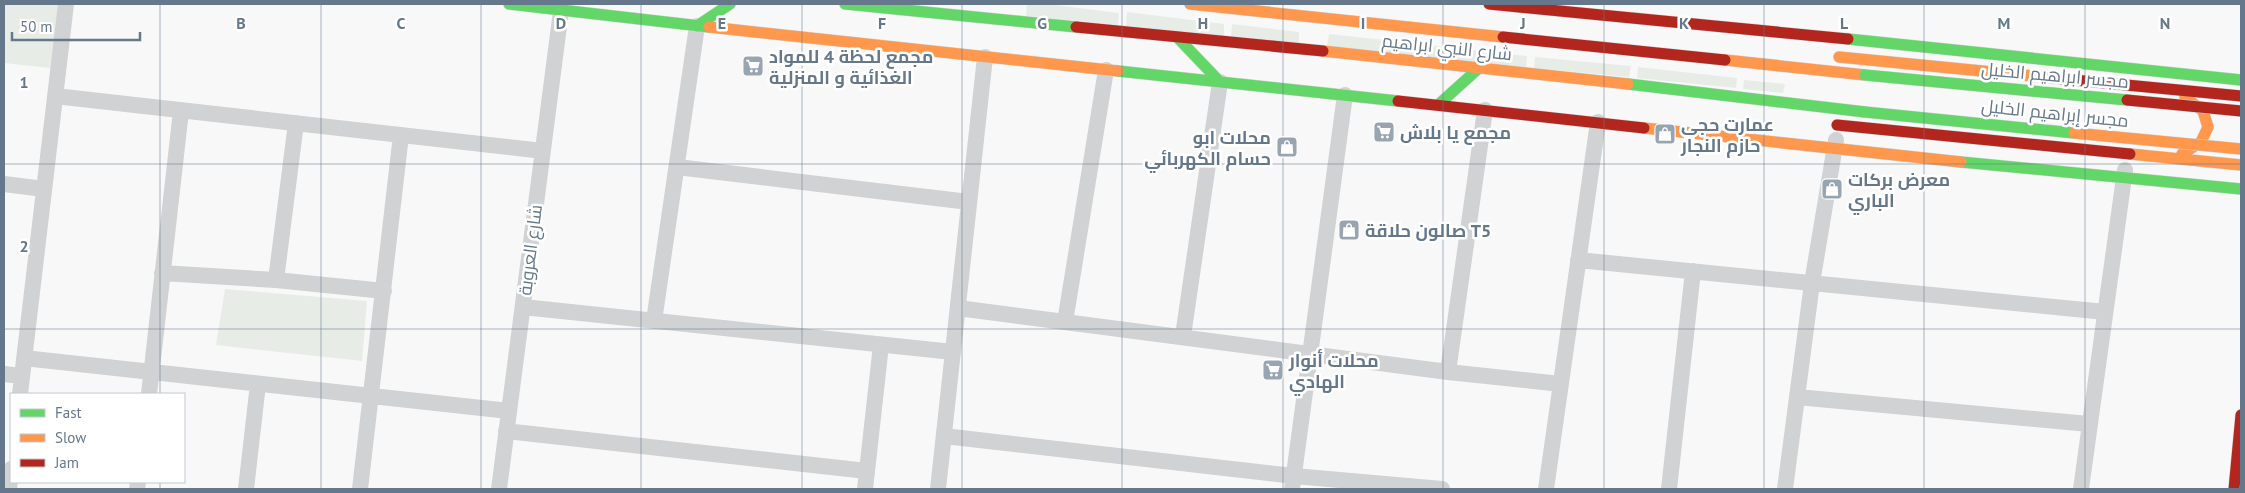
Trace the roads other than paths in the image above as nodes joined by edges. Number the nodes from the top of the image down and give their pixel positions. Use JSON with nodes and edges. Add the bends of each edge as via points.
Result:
{"nodes":[{"id":1,"x":66,"y":4,"type":"edge"},
{"id":2,"x":509,"y":4,"type":"edge"},
{"id":3,"x":730,"y":4,"type":"edge"},
{"id":4,"x":845,"y":4,"type":"edge"},
{"id":5,"x":1190,"y":4,"type":"edge"},
{"id":6,"x":1489,"y":4,"type":"edge"},
{"id":7,"x":562,"y":11,"type":"junction"},
{"id":8,"x":697,"y":26,"type":"junction"},
{"id":9,"x":1177,"y":37,"type":"junction"},
{"id":10,"x":1588,"y":44,"type":"junction"},
{"id":11,"x":1752,"y":51,"type":"dead end"},
{"id":12,"x":1830,"y":56,"type":"dead end"},
{"id":13,"x":2027,"y":56,"type":"junction"},
{"id":14,"x":985,"y":57,"type":"junction"},
{"id":15,"x":1869,"y":59,"type":"junction"},
{"id":16,"x":1480,"y":67,"type":"junction"},
{"id":17,"x":1106,"y":70,"type":"junction"},
{"id":18,"x":1865,"y":75,"type":"joint"},
{"id":19,"x":1586,"y":79,"type":"junction"},
{"id":20,"x":2241,"y":80,"type":"edge"},
{"id":21,"x":1220,"y":82,"type":"junction"},
{"id":22,"x":2157,"y":87,"type":"junction"},
{"id":23,"x":1345,"y":95,"type":"junction"},
{"id":24,"x":55,"y":96,"type":"junction"},
{"id":25,"x":2241,"y":96,"type":"edge"},
{"id":26,"x":1438,"y":105,"type":"junction"},
{"id":27,"x":1485,"y":110,"type":"junction"},
{"id":28,"x":1748,"y":110,"type":"dead end"},
{"id":29,"x":182,"y":111,"type":"junction"},
{"id":30,"x":2241,"y":111,"type":"edge"},
{"id":31,"x":1865,"y":112,"type":"joint"},
{"id":32,"x":1598,"y":122,"type":"junction"},
{"id":33,"x":296,"y":123,"type":"junction"},
{"id":34,"x":1822,"y":123,"type":"dead end"},
{"id":35,"x":1840,"y":126,"type":"junction"},
{"id":36,"x":401,"y":135,"type":"junction"},
{"id":37,"x":1834,"y":148,"type":"junction"},
{"id":38,"x":2241,"y":149,"type":"edge"},
{"id":39,"x":543,"y":151,"type":"junction"},
{"id":40,"x":2128,"y":154,"type":"junction"},
{"id":41,"x":2149,"y":156,"type":"junction"},
{"id":42,"x":2241,"y":165,"type":"edge"},
{"id":43,"x":677,"y":167,"type":"junction"},
{"id":44,"x":2123,"y":179,"type":"junction"},
{"id":45,"x":4,"y":184,"type":"edge"},
{"id":46,"x":44,"y":189,"type":"junction"},
{"id":47,"x":2241,"y":189,"type":"edge"},
{"id":48,"x":969,"y":202,"type":"junction"},
{"id":49,"x":1578,"y":260,"type":"junction"},
{"id":50,"x":1693,"y":272,"type":"junction"},
{"id":51,"x":162,"y":273,"type":"junction"},
{"id":52,"x":276,"y":280,"type":"junction"},
{"id":53,"x":1812,"y":283,"type":"junction"},
{"id":54,"x":384,"y":291,"type":"junction"},
{"id":55,"x":523,"y":307,"type":"junction"},
{"id":56,"x":958,"y":308,"type":"junction"},
{"id":57,"x":2105,"y":312,"type":"junction"},
{"id":58,"x":654,"y":321,"type":"junction"},
{"id":59,"x":1065,"y":322,"type":"junction"},
{"id":60,"x":1183,"y":336,"type":"junction"},
{"id":61,"x":881,"y":345,"type":"junction"},
{"id":62,"x":953,"y":352,"type":"junction"},
{"id":63,"x":1311,"y":352,"type":"junction"},
{"id":64,"x":24,"y":358,"type":"junction"},
{"id":65,"x":151,"y":372,"type":"junction"},
{"id":66,"x":1448,"y":372,"type":"junction"},
{"id":67,"x":4,"y":374,"type":"edge"},
{"id":68,"x":22,"y":376,"type":"junction"},
{"id":69,"x":258,"y":384,"type":"junction"},
{"id":70,"x":1561,"y":384,"type":"junction"},
{"id":71,"x":20,"y":393,"type":"edge"},
{"id":72,"x":148,"y":393,"type":"edge"},
{"id":73,"x":370,"y":396,"type":"junction"},
{"id":74,"x":1797,"y":397,"type":"junction"},
{"id":75,"x":509,"y":411,"type":"junction"},
{"id":76,"x":2241,"y":415,"type":"edge"},
{"id":77,"x":2089,"y":424,"type":"junction"},
{"id":78,"x":506,"y":431,"type":"junction"},
{"id":79,"x":944,"y":436,"type":"junction"},
{"id":80,"x":867,"y":471,"type":"junction"},
{"id":81,"x":1293,"y":482,"type":"edge"},
{"id":82,"x":246,"y":489,"type":"edge"},
{"id":83,"x":360,"y":489,"type":"edge"},
{"id":84,"x":499,"y":489,"type":"edge"},
{"id":85,"x":865,"y":489,"type":"edge"},
{"id":86,"x":938,"y":489,"type":"edge"},
{"id":87,"x":1442,"y":489,"type":"edge"},
{"id":88,"x":1546,"y":489,"type":"edge"},
{"id":89,"x":1669,"y":489,"type":"edge"},
{"id":90,"x":1785,"y":489,"type":"edge"},
{"id":91,"x":2081,"y":489,"type":"edge"},
{"id":92,"x":2234,"y":489,"type":"edge"}],
"edges":[{"from":1,"to":24,"type":"street"},
{"from":2,"to":7,"type":"main road"},
{"from":3,"to":8,"type":"main road"},
{"from":4,"to":9,"type":"main road","name":"شارع النبي ابراهيم"},
{"from":5,"to":10,"type":"main road","name":"شارع النبي ابراهيم"},
{"from":6,"to":13,"type":"main road"},
{"from":7,"to":8,"type":"main road"},
{"from":7,"to":39,"type":"street","name":"شارع العروبة"},
{"from":8,"to":14,"type":"main road"},
{"from":8,"to":43,"type":"street"},
{"from":9,"to":16,"type":"main road","name":"شارع النبي ابراهيم"},
{"from":9,"to":21,"type":"main road"},
{"from":10,"to":11,"type":"main road"},
{"from":10,"to":18,"type":"main road","name":"شارع النبي ابراهيم"},
{"from":12,"to":15,"type":"main road"},
{"from":13,"to":15,"type":"main road"},
{"from":13,"to":20,"type":"main road"},
{"from":14,"to":17,"type":"main road"},
{"from":14,"to":48,"type":"street"},
{"from":15,"to":22,"type":"main road"},
{"from":16,"to":19,"type":"main road","name":"شارع النبي ابراهيم"},
{"from":16,"to":26,"type":"main road"},
{"from":17,"to":21,"type":"main road"},
{"from":17,"to":59,"type":"street"},
{"from":18,"to":30,"type":"main road","name":"مجسر ابراهيم الخليل","bridge":true},
{"from":19,"to":28,"type":"main road"},
{"from":19,"to":31,"type":"main road","name":"شارع النبي ابراهيم"},
{"from":21,"to":23,"type":"main road"},
{"from":21,"to":60,"type":"street"},
{"from":22,"to":25,"type":"main road"},
{"from":22,"to":41,"type":"main road","via":[[2180,95],[2203,110],[2208,131],[2196,149],[2182,154]]},
{"from":23,"to":26,"type":"main road"},
{"from":23,"to":63,"type":"street"},
{"from":24,"to":29,"type":"street"},
{"from":24,"to":46,"type":"street"},
{"from":26,"to":27,"type":"main road"},
{"from":27,"to":32,"type":"main road"},
{"from":27,"to":66,"type":"street"},
{"from":29,"to":33,"type":"street"},
{"from":29,"to":51,"type":"street"},
{"from":31,"to":38,"type":"main road","name":"مجسر إبراهيم الخليل","bridge":true},
{"from":32,"to":37,"type":"main road"},
{"from":32,"to":49,"type":"street"},
{"from":33,"to":36,"type":"street"},
{"from":33,"to":52,"type":"street"},
{"from":34,"to":35,"type":"main road"},
{"from":35,"to":37,"type":"street"},
{"from":35,"to":40,"type":"main road"},
{"from":36,"to":39,"type":"street"},
{"from":36,"to":54,"type":"street"},
{"from":37,"to":44,"type":"main road"},
{"from":37,"to":53,"type":"street"},
{"from":39,"to":55,"type":"street","name":"شارع العروبة"},
{"from":40,"to":41,"type":"main road"},
{"from":40,"to":44,"type":"street"},
{"from":41,"to":42,"type":"main road"},
{"from":43,"to":48,"type":"street"},
{"from":43,"to":58,"type":"street"},
{"from":44,"to":47,"type":"main road"},
{"from":44,"to":57,"type":"street"},
{"from":45,"to":46,"type":"street"},
{"from":46,"to":64,"type":"street"},
{"from":48,"to":56,"type":"street"},
{"from":49,"to":50,"type":"street"},
{"from":49,"to":70,"type":"street"},
{"from":50,"to":53,"type":"street"},
{"from":50,"to":89,"type":"street"},
{"from":51,"to":52,"type":"street"},
{"from":51,"to":65,"type":"street"},
{"from":52,"to":54,"type":"street"},
{"from":53,"to":57,"type":"street"},
{"from":53,"to":74,"type":"street"},
{"from":54,"to":73,"type":"street"},
{"from":55,"to":58,"type":"street"},
{"from":55,"to":75,"type":"street","name":"شارع العروبة"},
{"from":56,"to":59,"type":"street"},
{"from":56,"to":62,"type":"street"},
{"from":57,"to":77,"type":"street"},
{"from":58,"to":61,"type":"street"},
{"from":59,"to":60,"type":"street"},
{"from":60,"to":63,"type":"street"},
{"from":61,"to":62,"type":"street"},
{"from":61,"to":80,"type":"street"},
{"from":62,"to":79,"type":"street"},
{"from":63,"to":66,"type":"street"},
{"from":63,"to":81,"type":"street"},
{"from":64,"to":65,"type":"street"},
{"from":64,"to":68,"type":"street"},
{"from":65,"to":69,"type":"street"},
{"from":65,"to":72,"type":"street"},
{"from":66,"to":70,"type":"street"},
{"from":67,"to":68,"type":"street"},
{"from":68,"to":71,"type":"street"},
{"from":69,"to":73,"type":"street"},
{"from":69,"to":82,"type":"street"},
{"from":70,"to":88,"type":"street"},
{"from":73,"to":75,"type":"street"},
{"from":73,"to":83,"type":"street"},
{"from":74,"to":77,"type":"street"},
{"from":74,"to":90,"type":"street"},
{"from":75,"to":78,"type":"street","name":"شارع العروبة"},
{"from":76,"to":92,"type":"main road"},
{"from":77,"to":91,"type":"street"},
{"from":78,"to":80,"type":"street"},
{"from":78,"to":84,"type":"street","name":"شارع العروبة"},
{"from":79,"to":81,"type":"street"},
{"from":79,"to":86,"type":"street"},
{"from":80,"to":85,"type":"street"},
{"from":81,"to":87,"type":"street"}]}
